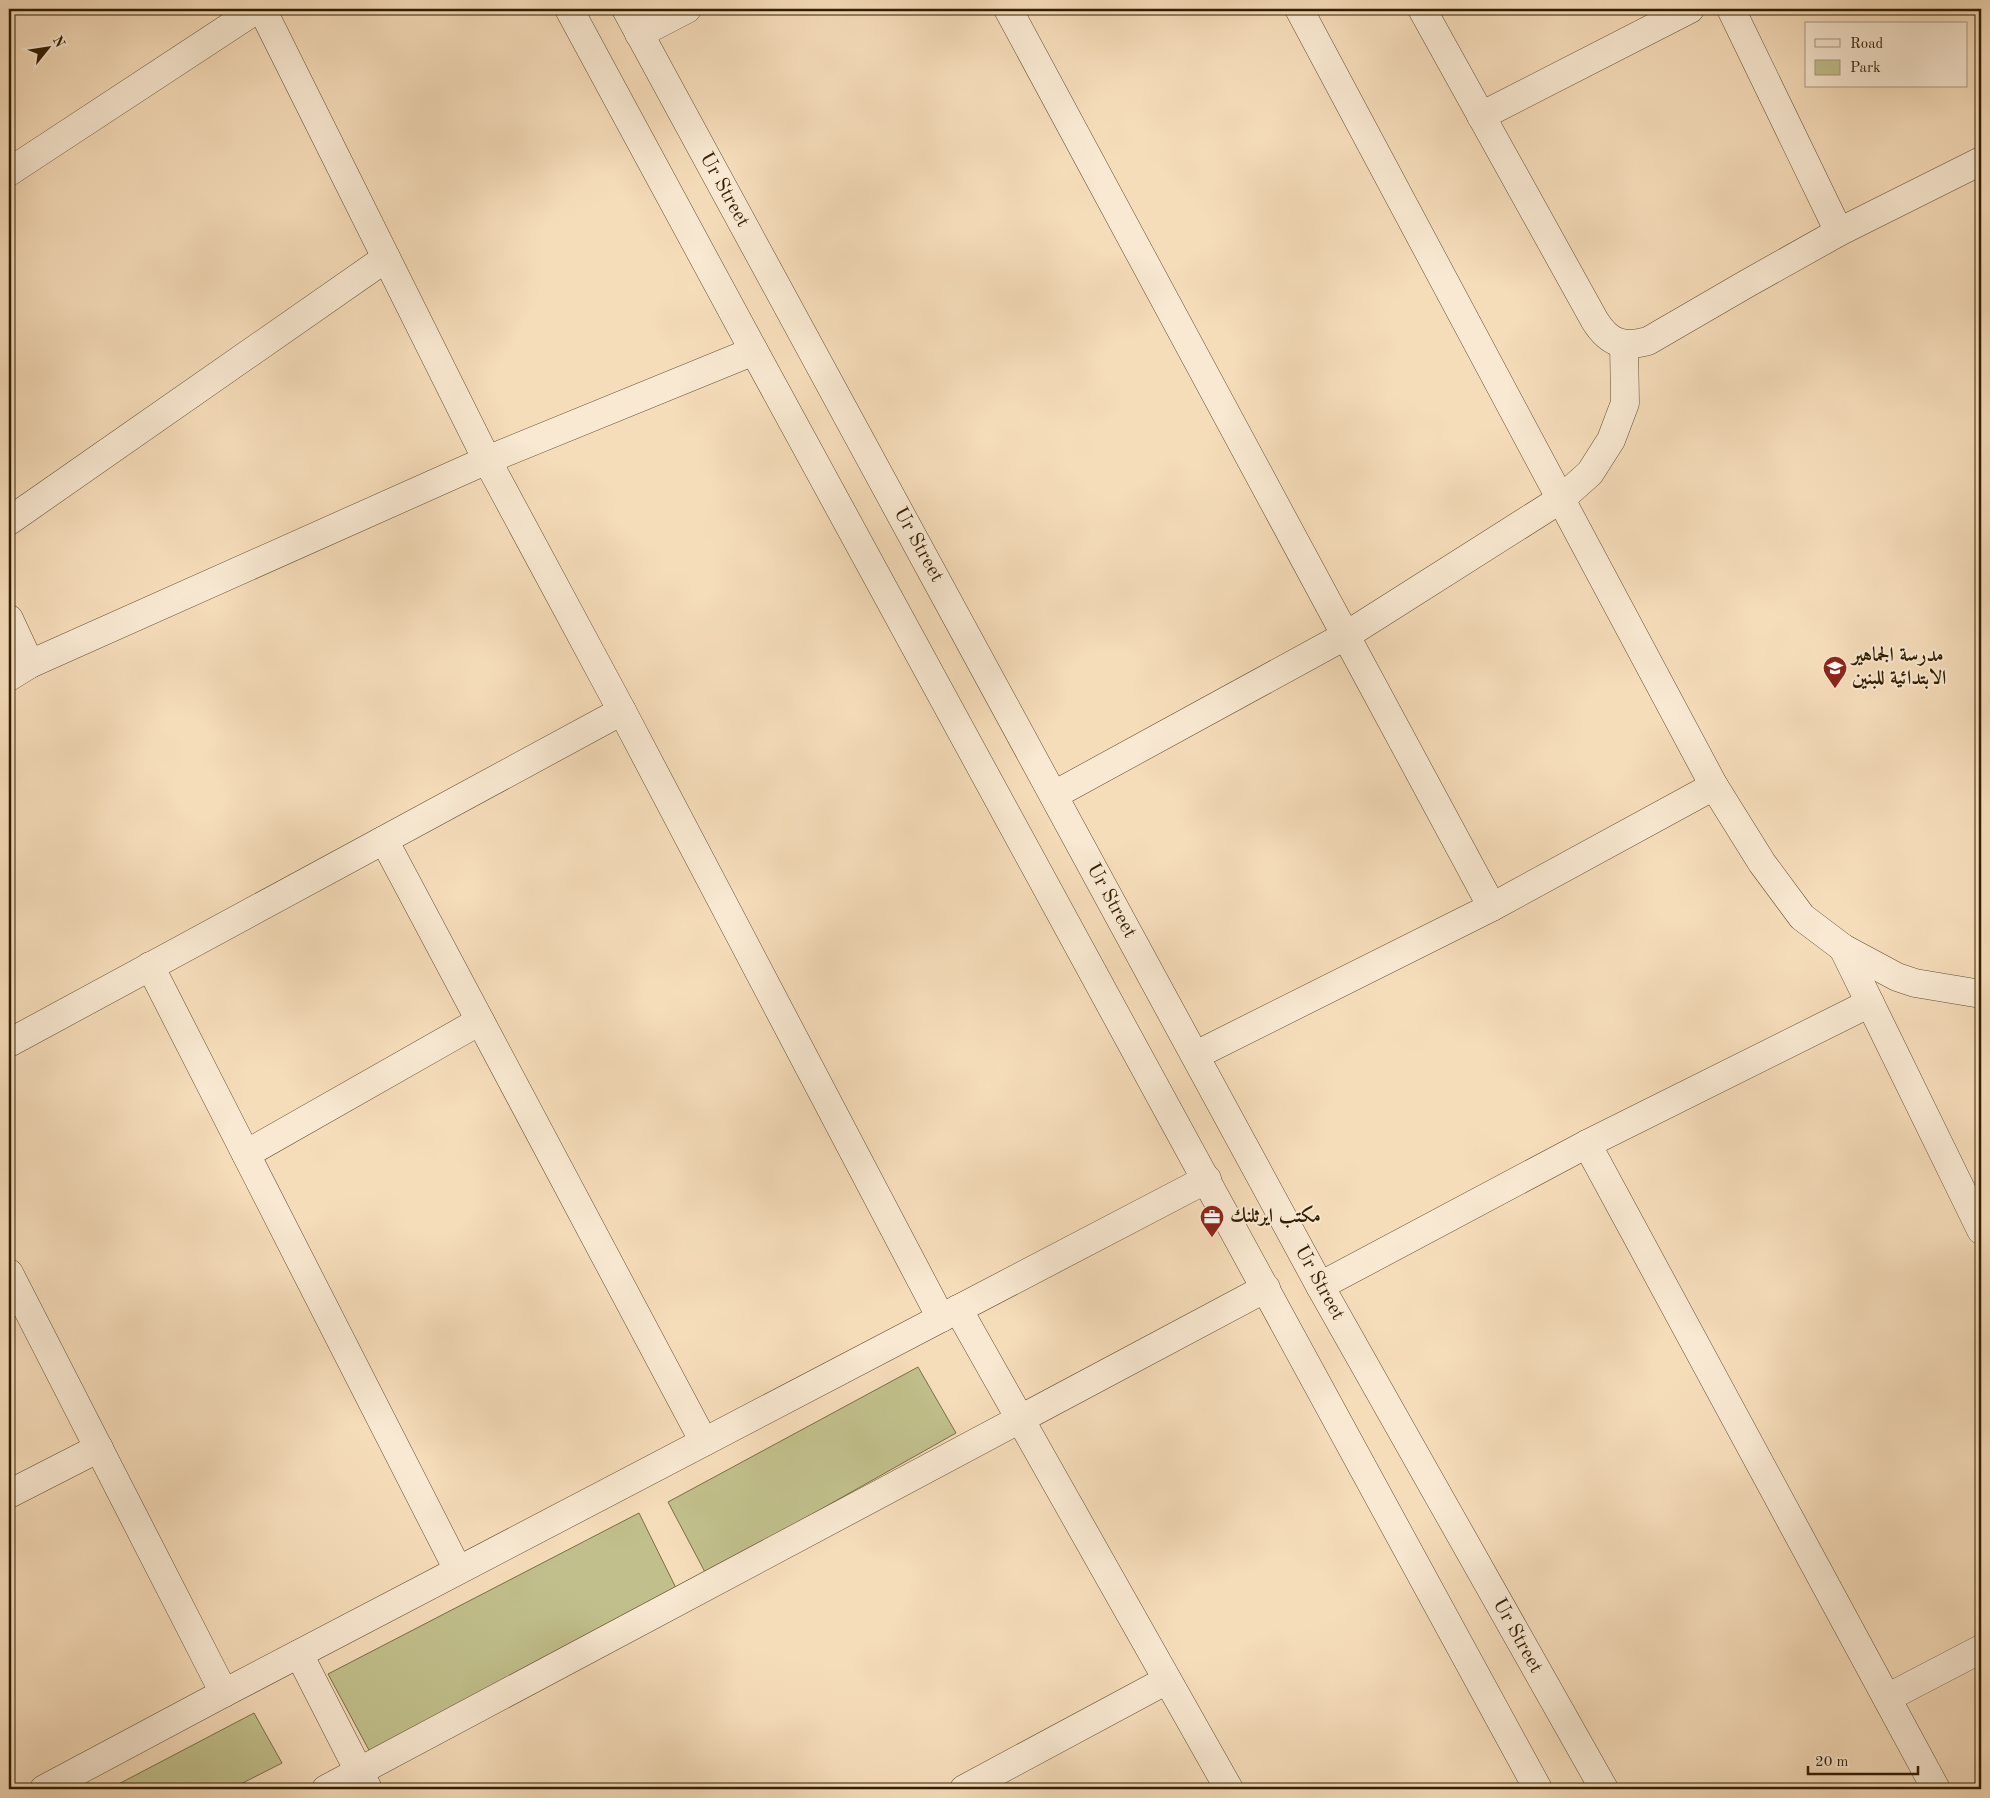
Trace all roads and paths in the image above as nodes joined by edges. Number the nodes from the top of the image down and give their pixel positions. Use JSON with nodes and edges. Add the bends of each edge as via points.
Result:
{"nodes":[{"id":1,"x":257,"y":9,"type":"edge"},
{"id":2,"x":262,"y":9,"type":"edge"},
{"id":3,"x":569,"y":9,"type":"edge"},
{"id":4,"x":626,"y":9,"type":"edge"},
{"id":5,"x":687,"y":9,"type":"edge"},
{"id":6,"x":1008,"y":9,"type":"edge"},
{"id":7,"x":1299,"y":9,"type":"edge"},
{"id":8,"x":1422,"y":9,"type":"edge"},
{"id":9,"x":1690,"y":9,"type":"edge"},
{"id":10,"x":1732,"y":9,"type":"edge"},
{"id":11,"x":639,"y":34,"type":"junction"},
{"id":12,"x":1481,"y":116,"type":"junction"},
{"id":13,"x":1981,"y":161,"type":"edge"},
{"id":14,"x":9,"y":172,"type":"edge"},
{"id":15,"x":1840,"y":232,"type":"junction"},
{"id":16,"x":386,"y":258,"type":"junction"},
{"id":17,"x":1624,"y":344,"type":"junction"},
{"id":18,"x":754,"y":351,"type":"junction"},
{"id":19,"x":487,"y":460,"type":"junction"},
{"id":20,"x":1561,"y":499,"type":"junction"},
{"id":21,"x":9,"y":521,"type":"edge"},
{"id":22,"x":9,"y":619,"type":"edge"},
{"id":23,"x":1345,"y":636,"type":"junction"},
{"id":24,"x":20,"y":671,"type":"edge"},
{"id":25,"x":622,"y":711,"type":"junction"},
{"id":26,"x":1714,"y":786,"type":"junction"},
{"id":27,"x":1054,"y":795,"type":"junction"},
{"id":28,"x":384,"y":840,"type":"junction"},
{"id":29,"x":1492,"y":907,"type":"junction"},
{"id":30,"x":1843,"y":948,"type":"junction"},
{"id":31,"x":150,"y":966,"type":"junction"},
{"id":32,"x":1981,"y":994,"type":"edge"},
{"id":33,"x":1870,"y":1003,"type":"junction"},
{"id":34,"x":480,"y":1021,"type":"junction"},
{"id":35,"x":9,"y":1043,"type":"edge"},
{"id":36,"x":1196,"y":1056,"type":"junction"},
{"id":37,"x":1587,"y":1144,"type":"junction"},
{"id":38,"x":246,"y":1154,"type":"junction"},
{"id":39,"x":1207,"y":1179,"type":"junction"},
{"id":40,"x":1981,"y":1230,"type":"edge"},
{"id":41,"x":9,"y":1273,"type":"edge"},
{"id":42,"x":1320,"y":1286,"type":"junction"},
{"id":43,"x":1266,"y":1288,"type":"junction"},
{"id":44,"x":950,"y":1314,"type":"junction"},
{"id":45,"x":1019,"y":1419,"type":"junction"},
{"id":46,"x":704,"y":1442,"type":"junction"},
{"id":47,"x":99,"y":1448,"type":"junction"},
{"id":48,"x":9,"y":1494,"type":"edge"},
{"id":49,"x":458,"y":1570,"type":"junction"},
{"id":50,"x":1981,"y":1649,"type":"edge"},
{"id":51,"x":299,"y":1654,"type":"junction"},
{"id":52,"x":1167,"y":1680,"type":"junction"},
{"id":53,"x":224,"y":1693,"type":"junction"},
{"id":54,"x":1887,"y":1698,"type":"junction"},
{"id":55,"x":363,"y":1781,"type":"edge"},
{"id":56,"x":44,"y":1789,"type":"edge"},
{"id":57,"x":326,"y":1789,"type":"edge"},
{"id":58,"x":964,"y":1789,"type":"edge"},
{"id":59,"x":1228,"y":1789,"type":"edge"},
{"id":60,"x":1538,"y":1789,"type":"edge"},
{"id":61,"x":1604,"y":1789,"type":"edge"},
{"id":62,"x":1936,"y":1789,"type":"edge"}],
"edges":[{"from":1,"to":14,"type":"street"},
{"from":2,"to":16,"type":"street"},
{"from":3,"to":18,"type":"street"},
{"from":4,"to":11,"type":"street","name":"Ur Street"},
{"from":5,"to":11,"type":"street"},
{"from":6,"to":23,"type":"street"},
{"from":7,"to":20,"type":"street"},
{"from":8,"to":12,"type":"street"},
{"from":9,"to":12,"type":"street"},
{"from":10,"to":15,"type":"street"},
{"from":11,"to":27,"type":"street","name":"Ur Street"},
{"from":12,"to":17,"type":"street","via":[[1595,321],[1602,332]]},
{"from":13,"to":15,"type":"street"},
{"from":15,"to":17,"type":"street","via":[[1648,341]]},
{"from":16,"to":19,"type":"street"},
{"from":16,"to":21,"type":"street"},
{"from":17,"to":20,"type":"street","via":[[1625,403],[1611,440],[1590,473]]},
{"from":18,"to":19,"type":"street"},
{"from":18,"to":39,"type":"street"},
{"from":19,"to":24,"type":"street"},
{"from":19,"to":25,"type":"street"},
{"from":20,"to":23,"type":"street"},
{"from":20,"to":26,"type":"street"},
{"from":22,"to":24,"type":"street"},
{"from":23,"to":27,"type":"street"},
{"from":23,"to":29,"type":"street"},
{"from":25,"to":28,"type":"street"},
{"from":25,"to":44,"type":"street"},
{"from":26,"to":29,"type":"street"},
{"from":26,"to":30,"type":"street","via":[[1762,863],[1802,917]]},
{"from":27,"to":36,"type":"street","name":"Ur Street"},
{"from":28,"to":31,"type":"street"},
{"from":28,"to":34,"type":"street"},
{"from":29,"to":36,"type":"street"},
{"from":30,"to":32,"type":"street","via":[[1897,977]]},
{"from":30,"to":33,"type":"street"},
{"from":31,"to":35,"type":"street"},
{"from":31,"to":38,"type":"street"},
{"from":33,"to":37,"type":"street"},
{"from":33,"to":40,"type":"street"},
{"from":34,"to":38,"type":"street"},
{"from":34,"to":46,"type":"street"},
{"from":36,"to":42,"type":"street","name":"Ur Street"},
{"from":37,"to":42,"type":"street"},
{"from":37,"to":54,"type":"street"},
{"from":38,"to":49,"type":"street"},
{"from":39,"to":43,"type":"street"},
{"from":39,"to":44,"type":"street"},
{"from":41,"to":47,"type":"street"},
{"from":42,"to":61,"type":"street","name":"Ur Street"},
{"from":43,"to":45,"type":"street"},
{"from":43,"to":60,"type":"street"},
{"from":44,"to":45,"type":"street"},
{"from":44,"to":46,"type":"street"},
{"from":45,"to":52,"type":"street"},
{"from":45,"to":55,"type":"street"},
{"from":46,"to":49,"type":"street"},
{"from":47,"to":48,"type":"street"},
{"from":47,"to":53,"type":"street"},
{"from":49,"to":51,"type":"street"},
{"from":50,"to":54,"type":"street"},
{"from":51,"to":53,"type":"street"},
{"from":51,"to":55,"type":"street"},
{"from":52,"to":58,"type":"street"},
{"from":52,"to":59,"type":"street"},
{"from":53,"to":56,"type":"street"},
{"from":54,"to":62,"type":"street"},
{"from":55,"to":57,"type":"street"}]}
